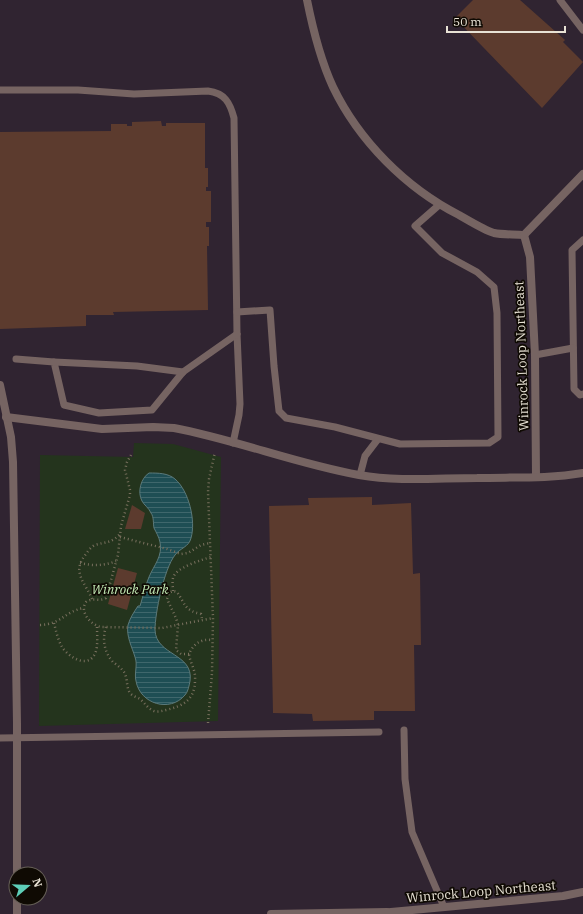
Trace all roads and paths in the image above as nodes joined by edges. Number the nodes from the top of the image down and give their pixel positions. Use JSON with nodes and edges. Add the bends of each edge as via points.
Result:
{"nodes":[{"id":1,"x":307,"y":0,"type":"edge"},
{"id":2,"x":560,"y":0,"type":"edge"},
{"id":3,"x":583,"y":30,"type":"edge"},
{"id":4,"x":0,"y":90,"type":"edge"},
{"id":5,"x":583,"y":174,"type":"edge"},
{"id":6,"x":439,"y":205,"type":"junction"},
{"id":7,"x":524,"y":235,"type":"junction"},
{"id":8,"x":583,"y":240,"type":"edge"},
{"id":9,"x":237,"y":312,"type":"junction"},
{"id":10,"x":237,"y":334,"type":"junction"},
{"id":11,"x":573,"y":348,"type":"junction"},
{"id":12,"x":535,"y":355,"type":"junction"},
{"id":13,"x":16,"y":358,"type":"dead end"},
{"id":14,"x":54,"y":362,"type":"junction"},
{"id":15,"x":183,"y":372,"type":"junction"},
{"id":16,"x":0,"y":385,"type":"edge"},
{"id":17,"x":583,"y":394,"type":"edge"},
{"id":18,"x":3,"y":416,"type":"edge"},
{"id":19,"x":378,"y":439,"type":"junction"},
{"id":20,"x":233,"y":443,"type":"junction"},
{"id":21,"x":215,"y":452,"type":"dead end"},
{"id":22,"x":131,"y":455,"type":"dead end"},
{"id":23,"x":583,"y":474,"type":"edge"},
{"id":24,"x":360,"y":475,"type":"junction"},
{"id":25,"x":536,"y":477,"type":"junction"},
{"id":26,"x":120,"y":535,"type":"junction"},
{"id":27,"x":210,"y":543,"type":"junction"},
{"id":28,"x":211,"y":557,"type":"junction"},
{"id":29,"x":117,"y":561,"type":"junction"},
{"id":30,"x":80,"y":563,"type":"junction"},
{"id":31,"x":173,"y":591,"type":"junction"},
{"id":32,"x":92,"y":599,"type":"junction"},
{"id":33,"x":84,"y":608,"type":"junction"},
{"id":34,"x":212,"y":618,"type":"junction"},
{"id":35,"x":202,"y":619,"type":"junction"},
{"id":36,"x":54,"y":623,"type":"junction"},
{"id":37,"x":40,"y":625,"type":"dead end"},
{"id":38,"x":178,"y":625,"type":"junction"},
{"id":39,"x":97,"y":626,"type":"junction"},
{"id":40,"x":106,"y":627,"type":"junction"},
{"id":41,"x":212,"y":640,"type":"junction"},
{"id":42,"x":189,"y":654,"type":"junction"},
{"id":43,"x":208,"y":723,"type":"dead end"},
{"id":44,"x":404,"y":730,"type":"dead end"},
{"id":45,"x":379,"y":732,"type":"dead end"},
{"id":46,"x":0,"y":738,"type":"edge"},
{"id":47,"x":17,"y":738,"type":"junction"},
{"id":48,"x":17,"y":866,"type":"edge"},
{"id":49,"x":583,"y":892,"type":"edge"},
{"id":50,"x":444,"y":907,"type":"junction"},
{"id":51,"x":391,"y":912,"type":"junction"},
{"id":52,"x":271,"y":914,"type":"edge"},
{"id":53,"x":382,"y":914,"type":"edge"}],
"edges":[{"from":1,"to":6,"type":"street","via":[[324,65],[346,109],[360,130],[391,166]]},
{"from":2,"to":3,"type":"lane"},
{"from":4,"to":9,"type":"lane","via":[[64,89],[134,94],[208,91],[225,98],[232,106],[234,118]]},
{"from":5,"to":7,"type":"street"},
{"from":6,"to":7,"type":"street","via":[[494,233]]},
{"from":6,"to":19,"type":"lane","via":[[415,226],[442,253],[477,272],[494,287],[497,313],[498,437],[489,443],[400,444]]},
{"from":7,"to":12,"type":"street","name":"Winrock Loop Northeast","via":[[530,257]]},
{"from":8,"to":11,"type":"lane","via":[[572,250]]},
{"from":9,"to":10,"type":"lane"},
{"from":9,"to":19,"type":"lane","via":[[270,310],[279,411],[286,418],[335,427]]},
{"from":10,"to":15,"type":"lane"},
{"from":10,"to":20,"type":"lane","via":[[240,404]]},
{"from":11,"to":12,"type":"lane"},
{"from":11,"to":17,"type":"lane","via":[[574,389],[580,395]]},
{"from":12,"to":25,"type":"street","name":"Winrock Loop Northeast"},
{"from":13,"to":14,"type":"lane"},
{"from":14,"to":15,"type":"lane","via":[[138,366]]},
{"from":14,"to":15,"type":"lane","via":[[64,405],[99,413],[152,410]]},
{"from":16,"to":18,"type":"street"},
{"from":18,"to":20,"type":"street","via":[[97,428],[174,428]]},
{"from":18,"to":47,"type":"street","via":[[11,439],[13,462]]},
{"from":19,"to":24,"type":"lane","via":[[365,456]]},
{"from":20,"to":24,"type":"street"},
{"from":21,"to":27,"type":"path","via":[[208,492]]},
{"from":22,"to":26,"type":"path","via":[[125,470],[130,495]]},
{"from":23,"to":25,"type":"street"},
{"from":24,"to":25,"type":"street","via":[[398,479]]},
{"from":26,"to":27,"type":"path","via":[[184,554]]},
{"from":26,"to":29,"type":"path"},
{"from":26,"to":30,"type":"path","via":[[109,542],[93,546]]},
{"from":27,"to":28,"type":"path"},
{"from":28,"to":31,"type":"path","via":[[176,573],[173,578]]},
{"from":28,"to":34,"type":"path"},
{"from":29,"to":30,"type":"path","via":[[100,565]]},
{"from":29,"to":32,"type":"path","via":[[106,598]]},
{"from":30,"to":32,"type":"path","via":[[80,579]]},
{"from":31,"to":35,"type":"path","via":[[192,612],[201,614]]},
{"from":31,"to":38,"type":"path","via":[[169,593],[167,600]]},
{"from":32,"to":33,"type":"path","via":[[86,602]]},
{"from":33,"to":36,"type":"path","via":[[73,610]]},
{"from":33,"to":39,"type":"path","via":[[86,615]]},
{"from":34,"to":35,"type":"path"},
{"from":34,"to":41,"type":"path"},
{"from":35,"to":38,"type":"path"},
{"from":36,"to":37,"type":"path"},
{"from":36,"to":39,"type":"path","via":[[66,652],[83,661],[96,653]]},
{"from":38,"to":40,"type":"path","via":[[162,628]]},
{"from":38,"to":42,"type":"path","via":[[176,650],[180,654]]},
{"from":39,"to":40,"type":"path"},
{"from":40,"to":42,"type":"path","via":[[104,645],[109,656],[124,672],[129,692],[154,711],[177,707],[190,698],[196,680]]},
{"from":41,"to":42,"type":"path","via":[[199,641]]},
{"from":41,"to":43,"type":"path"},
{"from":44,"to":50,"type":"lane","via":[[405,779],[412,832]]},
{"from":45,"to":47,"type":"lane"},
{"from":46,"to":47,"type":"lane"},
{"from":47,"to":48,"type":"street"},
{"from":49,"to":50,"type":"street","name":"Winrock Loop Northeast"},
{"from":50,"to":51,"type":"street","name":"Winrock Loop Northeast"},
{"from":51,"to":52,"type":"street"},
{"from":51,"to":53,"type":"street","name":"Winrock Loop Northeast"}]}
